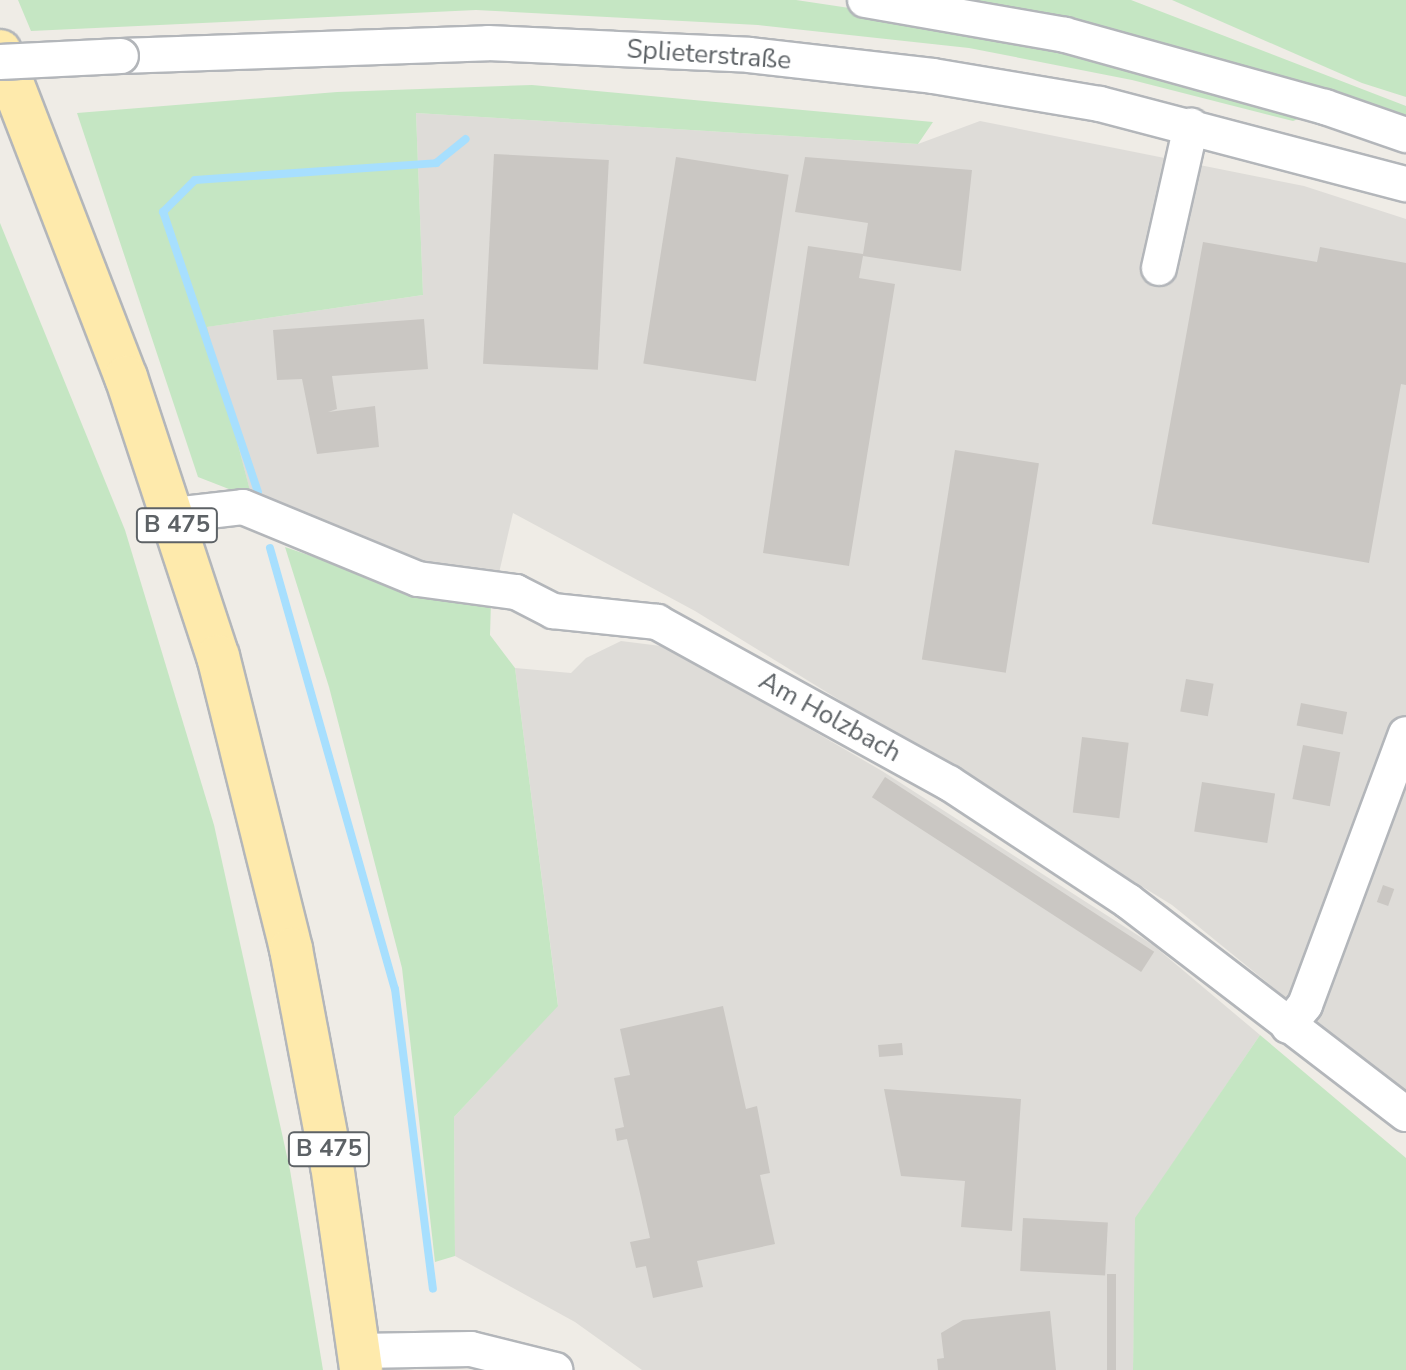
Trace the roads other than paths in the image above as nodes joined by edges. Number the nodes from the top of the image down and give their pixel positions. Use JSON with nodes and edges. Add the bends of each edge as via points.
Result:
{"nodes":[{"id":1,"x":865,"y":0,"type":"edge"},
{"id":2,"x":0,"y":51,"type":"edge"},
{"id":3,"x":0,"y":62,"type":"edge"},
{"id":4,"x":1191,"y":126,"type":"junction"},
{"id":5,"x":1406,"y":135,"type":"edge"},
{"id":6,"x":1406,"y":184,"type":"edge"},
{"id":7,"x":1159,"y":268,"type":"dead end"},
{"id":8,"x":174,"y":515,"type":"junction"},
{"id":9,"x":1406,"y":734,"type":"edge"},
{"id":10,"x":1288,"y":1026,"type":"junction"},
{"id":11,"x":1406,"y":1114,"type":"edge"},
{"id":12,"x":360,"y":1361,"type":"edge"},
{"id":13,"x":555,"y":1370,"type":"edge"}],
"edges":[{"from":1,"to":5,"type":"street","via":[[1065,35],[1325,107]]},
{"from":2,"to":8,"type":"main road","number":"B 475"},
{"from":3,"to":4,"type":"street","name":"Splieterstraße","bridge":true,"via":[[488,43],[749,55],[933,76],[1100,104]]},
{"from":4,"to":6,"type":"street","name":"Splieterstraße"},
{"from":4,"to":7,"type":"street"},
{"from":8,"to":10,"type":"street","name":"Am Holzbach","via":[[243,507],[418,579],[516,592],[553,611],[657,622],[949,783],[1160,922]]},
{"from":8,"to":12,"type":"main road","number":"B 475","via":[[262,816],[332,1165]]},
{"from":9,"to":10,"type":"street","via":[[1305,1005]]},
{"from":10,"to":11,"type":"street","name":"Am Holzbach"},
{"from":12,"to":13,"type":"street","via":[[471,1349]]}]}
